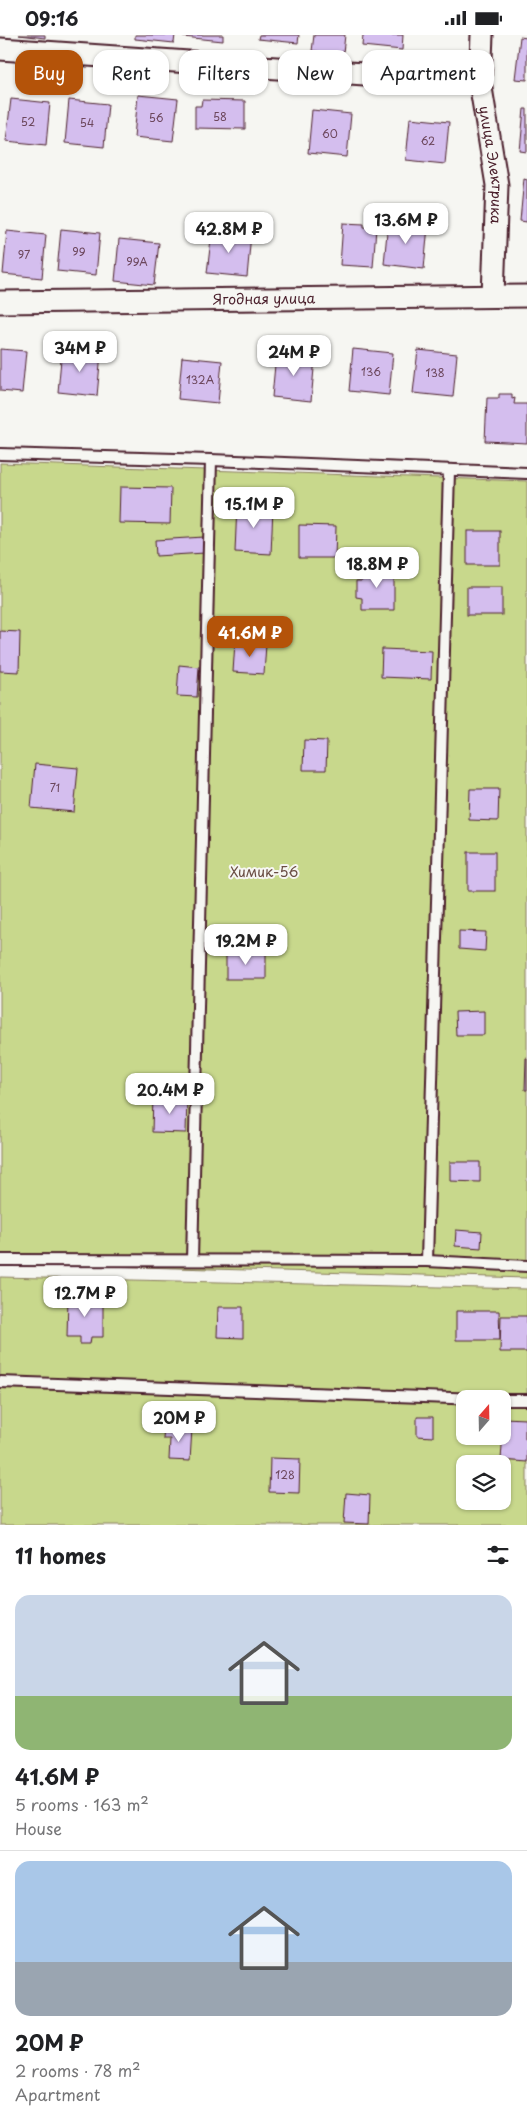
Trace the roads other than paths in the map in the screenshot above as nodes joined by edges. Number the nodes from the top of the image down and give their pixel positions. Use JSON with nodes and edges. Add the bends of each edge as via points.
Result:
{"nodes":[{"id":1,"x":482,"y":35,"type":"edge"},
{"id":2,"x":0,"y":49,"type":"edge"},
{"id":3,"x":481,"y":50,"type":"edge"},
{"id":4,"x":362,"y":74,"type":"edge"},
{"id":5,"x":482,"y":95,"type":"edge"},
{"id":6,"x":494,"y":296,"type":"junction"},
{"id":7,"x":527,"y":296,"type":"edge"},
{"id":8,"x":0,"y":302,"type":"edge"},
{"id":9,"x":0,"y":454,"type":"edge"},
{"id":10,"x":211,"y":460,"type":"junction"},
{"id":11,"x":449,"y":471,"type":"junction"},
{"id":12,"x":527,"y":473,"type":"edge"},
{"id":13,"x":0,"y":1260,"type":"edge"},
{"id":14,"x":192,"y":1260,"type":"junction"},
{"id":15,"x":427,"y":1261,"type":"junction"},
{"id":16,"x":527,"y":1266,"type":"edge"},
{"id":17,"x":0,"y":1382,"type":"edge"},
{"id":18,"x":456,"y":1398,"type":"edge"},
{"id":19,"x":511,"y":1399,"type":"edge"},
{"id":20,"x":527,"y":1400,"type":"edge"}],
"edges":[{"from":1,"to":3,"type":"street","name":"улица Электрика"},
{"from":2,"to":4,"type":"street"},
{"from":5,"to":6,"type":"street","name":"улица Электрика","via":[[497,185]]},
{"from":6,"to":7,"type":"street","name":"Ягодная улица"},
{"from":6,"to":8,"type":"street","name":"Ягодная улица"},
{"from":9,"to":10,"type":"lane"},
{"from":10,"to":11,"type":"lane"},
{"from":10,"to":14,"type":"lane"},
{"from":11,"to":12,"type":"lane"},
{"from":11,"to":15,"type":"lane"},
{"from":13,"to":14,"type":"lane"},
{"from":14,"to":15,"type":"lane"},
{"from":15,"to":16,"type":"lane"},
{"from":17,"to":18,"type":"lane"},
{"from":19,"to":20,"type":"lane"}]}
